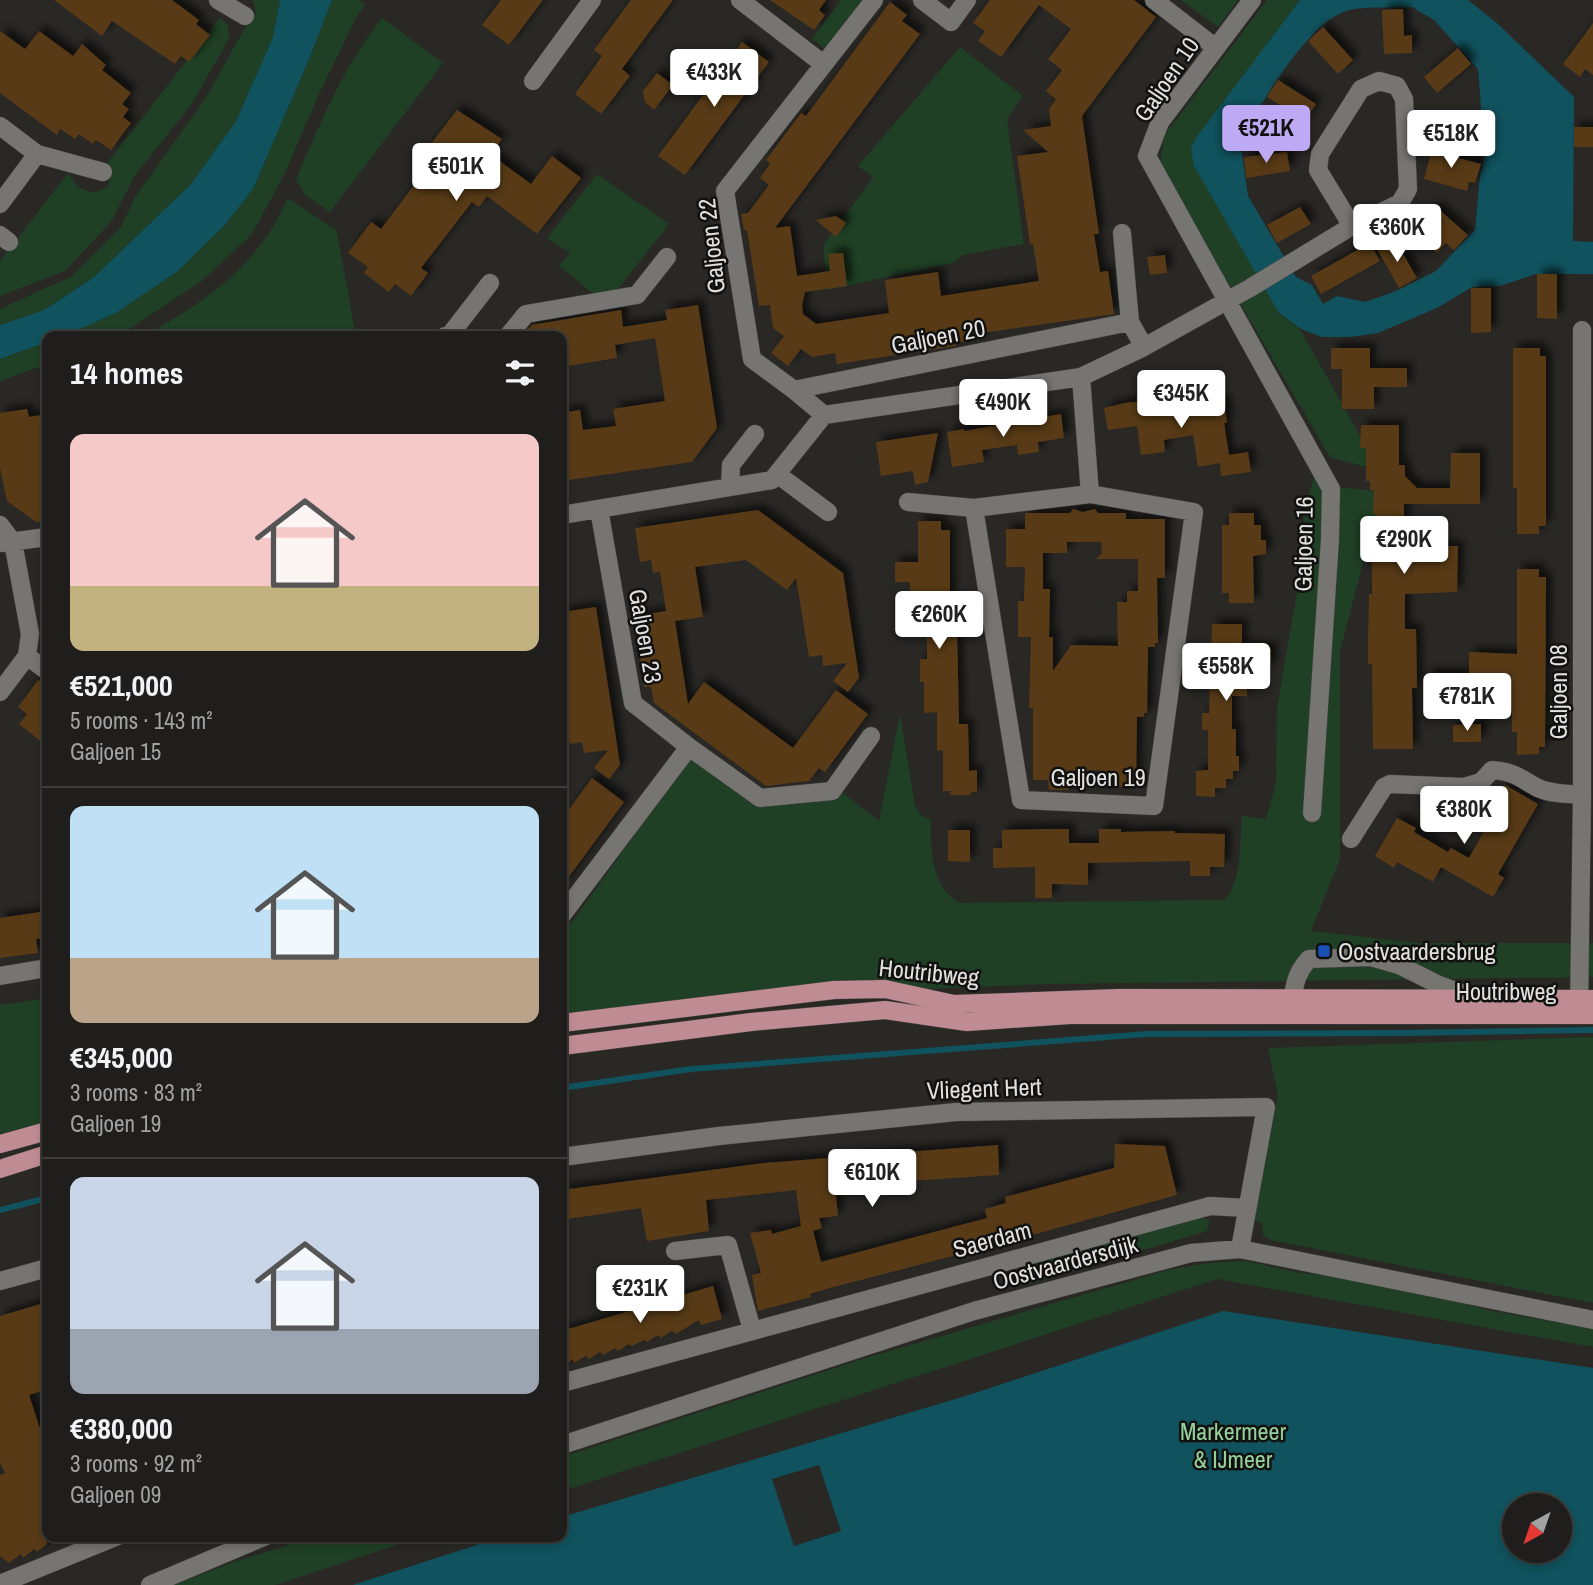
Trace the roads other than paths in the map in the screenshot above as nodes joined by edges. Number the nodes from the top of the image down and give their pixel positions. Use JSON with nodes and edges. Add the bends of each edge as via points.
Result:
{"nodes":[{"id":1,"x":218,"y":0,"type":"edge"},
{"id":2,"x":592,"y":0,"type":"edge"},
{"id":3,"x":740,"y":0,"type":"edge"},
{"id":4,"x":874,"y":0,"type":"edge"},
{"id":5,"x":922,"y":0,"type":"edge"},
{"id":6,"x":967,"y":0,"type":"edge"},
{"id":7,"x":1154,"y":0,"type":"edge"},
{"id":8,"x":1252,"y":0,"type":"edge"},
{"id":9,"x":245,"y":16,"type":"dead end"},
{"id":10,"x":1216,"y":48,"type":"junction"},
{"id":11,"x":822,"y":63,"type":"junction"},
{"id":12,"x":533,"y":81,"type":"dead end"},
{"id":13,"x":0,"y":126,"type":"edge"},
{"id":14,"x":37,"y":154,"type":"junction"},
{"id":15,"x":103,"y":172,"type":"dead end"},
{"id":16,"x":0,"y":204,"type":"edge"},
{"id":17,"x":1352,"y":226,"type":"junction"},
{"id":18,"x":1122,"y":233,"type":"dead end"},
{"id":19,"x":667,"y":257,"type":"dead end"},
{"id":20,"x":490,"y":283,"type":"dead end"},
{"id":21,"x":1227,"y":301,"type":"junction"},
{"id":22,"x":1130,"y":323,"type":"junction"},
{"id":23,"x":1582,"y":330,"type":"dead end"},
{"id":24,"x":452,"y":331,"type":"edge"},
{"id":25,"x":512,"y":331,"type":"edge"},
{"id":26,"x":1144,"y":347,"type":"junction"},
{"id":27,"x":1588,"y":370,"type":"edge"},
{"id":28,"x":1081,"y":377,"type":"junction"},
{"id":29,"x":794,"y":390,"type":"junction"},
{"id":30,"x":824,"y":415,"type":"junction"},
{"id":31,"x":755,"y":434,"type":"dead end"},
{"id":32,"x":777,"y":474,"type":"junction"},
{"id":33,"x":730,"y":487,"type":"junction"},
{"id":34,"x":1090,"y":494,"type":"junction"},
{"id":35,"x":908,"y":502,"type":"dead end"},
{"id":36,"x":974,"y":508,"type":"junction"},
{"id":37,"x":599,"y":509,"type":"junction"},
{"id":38,"x":828,"y":512,"type":"dead end"},
{"id":39,"x":567,"y":514,"type":"edge"},
{"id":40,"x":0,"y":526,"type":"edge"},
{"id":41,"x":42,"y":538,"type":"edge"},
{"id":42,"x":6,"y":543,"type":"edge"},
{"id":43,"x":39,"y":633,"type":"edge"},
{"id":44,"x":27,"y":656,"type":"junction"},
{"id":45,"x":42,"y":667,"type":"edge"},
{"id":46,"x":0,"y":692,"type":"edge"},
{"id":47,"x":871,"y":736,"type":"dead end"},
{"id":48,"x":689,"y":747,"type":"junction"},
{"id":49,"x":1582,"y":795,"type":"junction"},
{"id":50,"x":1312,"y":814,"type":"dead end"},
{"id":51,"x":1351,"y":839,"type":"dead end"},
{"id":52,"x":1587,"y":875,"type":"edge"},
{"id":53,"x":567,"y":908,"type":"edge"},
{"id":54,"x":42,"y":969,"type":"edge"},
{"id":55,"x":0,"y":976,"type":"edge"},
{"id":56,"x":1478,"y":999,"type":"junction"},
{"id":57,"x":1293,"y":1006,"type":"junction"},
{"id":58,"x":1586,"y":1007,"type":"edge"},
{"id":59,"x":567,"y":1022,"type":"edge"},
{"id":60,"x":567,"y":1045,"type":"edge"},
{"id":61,"x":42,"y":1132,"type":"edge"},
{"id":62,"x":0,"y":1144,"type":"edge"},
{"id":63,"x":42,"y":1156,"type":"edge"},
{"id":64,"x":567,"y":1156,"type":"edge"},
{"id":65,"x":0,"y":1169,"type":"edge"},
{"id":66,"x":1247,"y":1208,"type":"junction"},
{"id":67,"x":1240,"y":1249,"type":"junction"},
{"id":68,"x":675,"y":1251,"type":"dead end"},
{"id":69,"x":42,"y":1269,"type":"edge"},
{"id":70,"x":0,"y":1280,"type":"edge"},
{"id":71,"x":1593,"y":1320,"type":"edge"},
{"id":72,"x":751,"y":1330,"type":"junction"},
{"id":73,"x":567,"y":1382,"type":"edge"},
{"id":74,"x":567,"y":1443,"type":"edge"},
{"id":75,"x":103,"y":1542,"type":"edge"},
{"id":76,"x":252,"y":1542,"type":"edge"},
{"id":77,"x":0,"y":1584,"type":"edge"},
{"id":78,"x":150,"y":1585,"type":"edge"}],
"edges":[{"from":1,"to":9,"type":"street"},
{"from":2,"to":12,"type":"street"},
{"from":3,"to":11,"type":"street"},
{"from":4,"to":11,"type":"street","name":"Galjoen 22"},
{"from":5,"to":6,"type":"street","via":[[951,22]]},
{"from":7,"to":10,"type":"street"},
{"from":8,"to":10,"type":"street","name":"Galjoen 10"},
{"from":10,"to":21,"type":"street","name":"Galjoen 10","via":[[1160,122],[1147,156]]},
{"from":11,"to":29,"type":"street","name":"Galjoen 22","via":[[725,191],[751,359]]},
{"from":13,"to":14,"type":"street"},
{"from":14,"to":15,"type":"street"},
{"from":14,"to":16,"type":"street"},
{"from":17,"to":17,"type":"street","via":[[1400,203],[1408,189],[1404,99],[1396,86],[1379,81],[1361,89],[1320,154],[1318,170]]},
{"from":17,"to":21,"type":"street"},
{"from":18,"to":22,"type":"street"},
{"from":19,"to":25,"type":"street","via":[[637,295],[526,314]]},
{"from":20,"to":24,"type":"street"},
{"from":21,"to":26,"type":"street"},
{"from":21,"to":50,"type":"street","name":"Galjoen 16","via":[[1331,489]]},
{"from":22,"to":26,"type":"street"},
{"from":22,"to":29,"type":"street","name":"Galjoen 20"},
{"from":23,"to":27,"type":"street","name":"Galjoen 08"},
{"from":26,"to":28,"type":"street"},
{"from":27,"to":49,"type":"street","name":"Galjoen 08"},
{"from":28,"to":30,"type":"street"},
{"from":28,"to":34,"type":"street"},
{"from":29,"to":30,"type":"street"},
{"from":30,"to":32,"type":"street"},
{"from":31,"to":33,"type":"street","via":[[731,465]]},
{"from":32,"to":33,"type":"street","via":[[772,480]]},
{"from":32,"to":38,"type":"street"},
{"from":33,"to":37,"type":"street"},
{"from":34,"to":36,"type":"street","name":"Galjoen 19"},
{"from":34,"to":36,"type":"street","name":"Galjoen 19","via":[[1194,512],[1154,806],[1021,800]]},
{"from":35,"to":36,"type":"street","name":"Galjoen 19"},
{"from":37,"to":39,"type":"street"},
{"from":37,"to":48,"type":"street","name":"Galjoen 23","via":[[633,703]]},
{"from":40,"to":42,"type":"street"},
{"from":41,"to":42,"type":"street"},
{"from":42,"to":43,"type":"street"},
{"from":43,"to":44,"type":"street"},
{"from":44,"to":45,"type":"street"},
{"from":44,"to":46,"type":"street"},
{"from":47,"to":48,"type":"street","name":"Galjoen 23","via":[[832,791],[760,798]]},
{"from":48,"to":53,"type":"street"},
{"from":49,"to":51,"type":"street","via":[[1549,792],[1520,776],[1492,770],[1481,782],[1464,787],[1390,784]]},
{"from":49,"to":52,"type":"street","name":"Galjoen 08"},
{"from":52,"to":58,"type":"street","name":"Galjoen 08"},
{"from":54,"to":55,"type":"street"},
{"from":56,"to":57,"type":"main road","name":"Houtribweg"},
{"from":56,"to":57,"type":"street","name":"Houtribweg","via":[[1371,957],[1309,959],[1294,982]]},
{"from":56,"to":58,"type":"main road","name":"Houtribweg"},
{"from":57,"to":58,"type":"main road","name":"Houtribweg"},
{"from":57,"to":59,"type":"main road","name":"Houtribweg","via":[[1118,998],[954,1004],[885,989],[834,990]]},
{"from":57,"to":60,"type":"main road","name":"Houtribweg","via":[[967,1022],[886,1010]]},
{"from":61,"to":62,"type":"main road"},
{"from":63,"to":65,"type":"main road"},
{"from":64,"to":66,"type":"street","name":"Vliegent Hert","via":[[956,1112],[1266,1107]]},
{"from":66,"to":67,"type":"street","name":"Vliegent Hert"},
{"from":66,"to":72,"type":"street","name":"Saerdam","via":[[1210,1206]]},
{"from":67,"to":71,"type":"street","name":"Oostvaardersdijk"},
{"from":67,"to":74,"type":"street","name":"Oostvaardersdijk","via":[[1191,1253],[974,1311]]},
{"from":68,"to":72,"type":"street","via":[[728,1245]]},
{"from":69,"to":70,"type":"street"},
{"from":72,"to":73,"type":"street","name":"Saerdam"},
{"from":75,"to":77,"type":"street"},
{"from":76,"to":78,"type":"street"}]}
